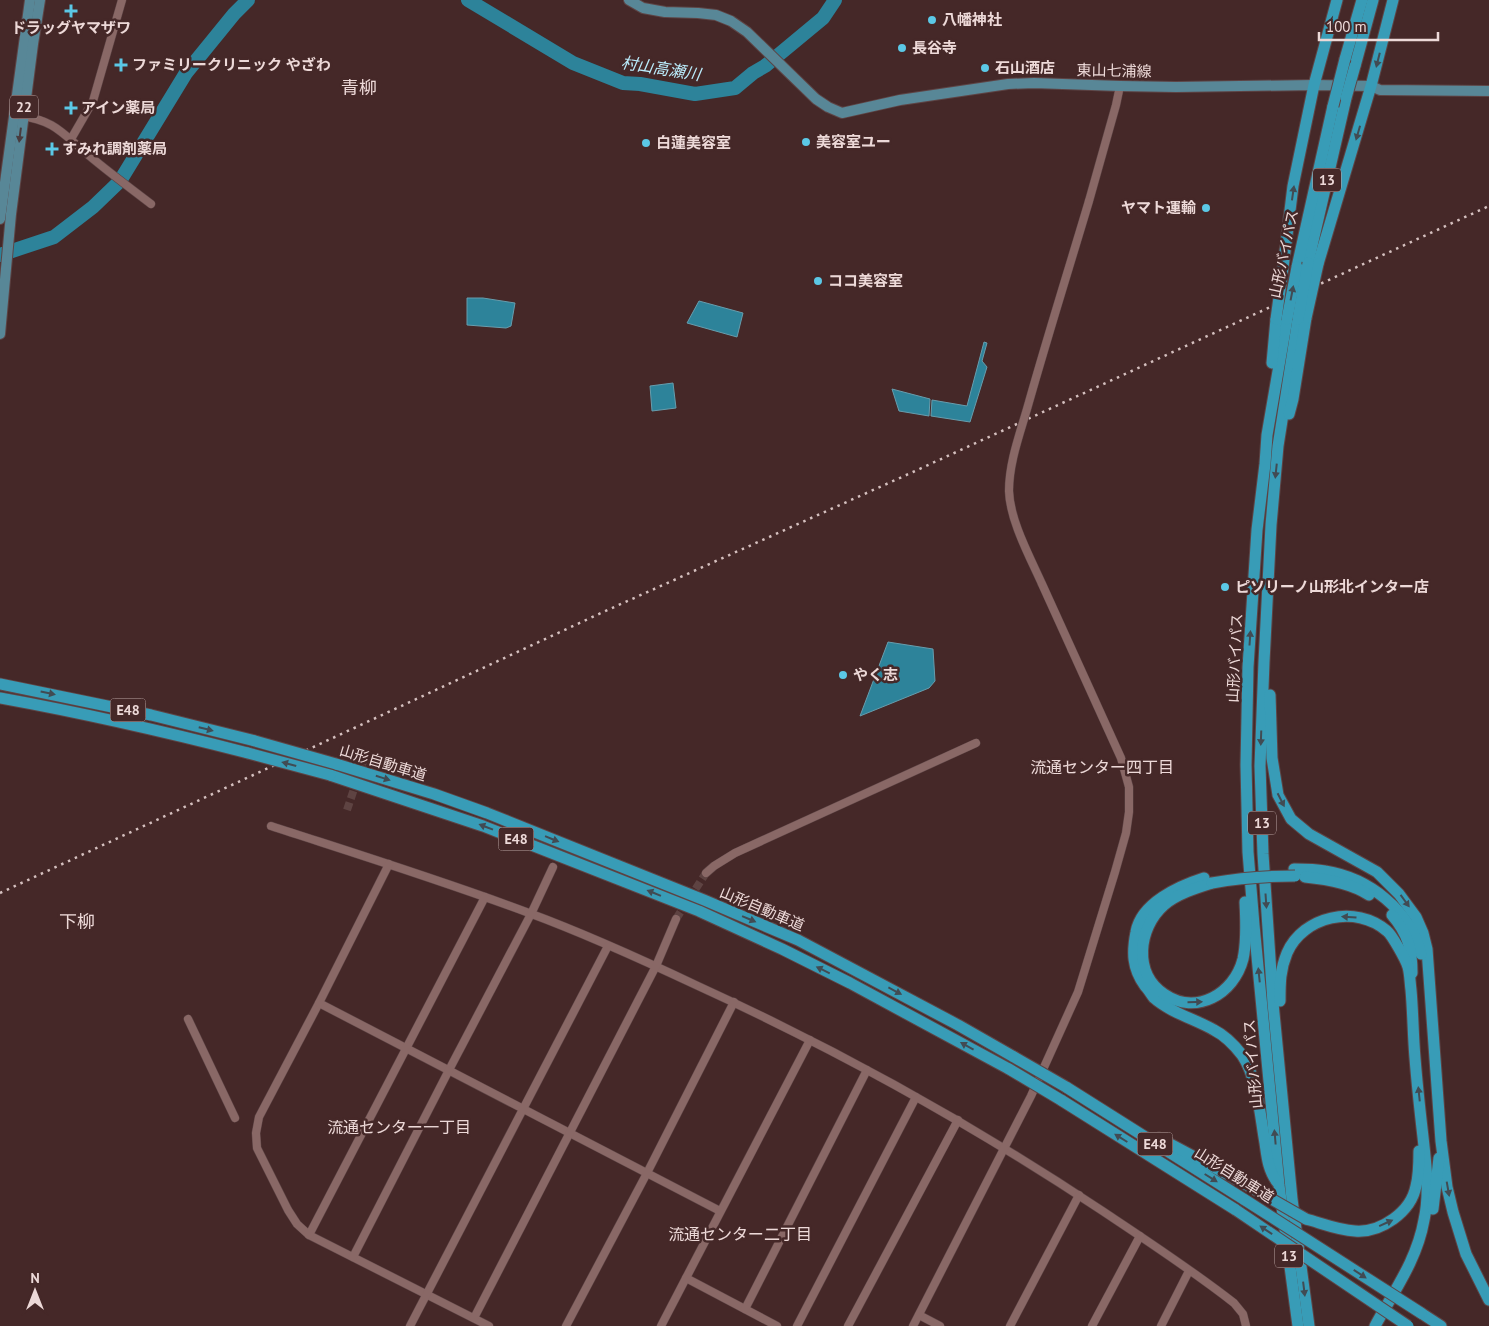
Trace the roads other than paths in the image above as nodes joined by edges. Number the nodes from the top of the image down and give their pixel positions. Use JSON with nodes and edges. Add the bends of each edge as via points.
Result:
{"nodes":[{"id":1,"x":30,"y":0,"type":"edge"},
{"id":2,"x":40,"y":0,"type":"edge"},
{"id":3,"x":122,"y":0,"type":"edge"},
{"id":4,"x":630,"y":0,"type":"edge"},
{"id":5,"x":1337,"y":0,"type":"edge"},
{"id":6,"x":1362,"y":0,"type":"edge"},
{"id":7,"x":1373,"y":0,"type":"edge"},
{"id":8,"x":1393,"y":0,"type":"edge"},
{"id":9,"x":1314,"y":85,"type":"junction"},
{"id":10,"x":1120,"y":86,"type":"junction"},
{"id":11,"x":1371,"y":86,"type":"junction"},
{"id":12,"x":1489,"y":91,"type":"edge"},
{"id":13,"x":18,"y":116,"type":"junction"},
{"id":14,"x":71,"y":139,"type":"junction"},
{"id":15,"x":151,"y":204,"type":"dead end"},
{"id":16,"x":6,"y":214,"type":"edge"},
{"id":17,"x":0,"y":219,"type":"edge"},
{"id":18,"x":1313,"y":264,"type":"junction"},
{"id":19,"x":1292,"y":319,"type":"junction"},
{"id":20,"x":0,"y":334,"type":"edge"},
{"id":21,"x":1270,"y":526,"type":"junction"},
{"id":22,"x":0,"y":684,"type":"edge"},
{"id":23,"x":0,"y":698,"type":"edge"},
{"id":24,"x":976,"y":742,"type":"dead end"},
{"id":25,"x":1246,"y":765,"type":"junction"},
{"id":26,"x":271,"y":826,"type":"dead end"},
{"id":27,"x":389,"y":864,"type":"junction"},
{"id":28,"x":553,"y":867,"type":"dead end"},
{"id":29,"x":1295,"y":872,"type":"junction"},
{"id":30,"x":706,"y":873,"type":"tunnel mouth"},
{"id":31,"x":1212,"y":880,"type":"junction"},
{"id":32,"x":485,"y":897,"type":"junction"},
{"id":33,"x":531,"y":914,"type":"junction"},
{"id":34,"x":676,"y":919,"type":"tunnel mouth"},
{"id":35,"x":608,"y":946,"type":"junction"},
{"id":36,"x":656,"y":966,"type":"junction"},
{"id":37,"x":1430,"y":992,"type":"junction"},
{"id":38,"x":734,"y":1002,"type":"junction"},
{"id":39,"x":319,"y":1003,"type":"junction"},
{"id":40,"x":1412,"y":1003,"type":"junction"},
{"id":41,"x":188,"y":1019,"type":"dead end"},
{"id":42,"x":810,"y":1040,"type":"junction"},
{"id":43,"x":406,"y":1049,"type":"junction"},
{"id":44,"x":449,"y":1070,"type":"junction"},
{"id":45,"x":867,"y":1070,"type":"junction"},
{"id":46,"x":1066,"y":1086,"type":"junction"},
{"id":47,"x":916,"y":1097,"type":"junction"},
{"id":48,"x":523,"y":1109,"type":"junction"},
{"id":49,"x":236,"y":1118,"type":"dead end"},
{"id":50,"x":958,"y":1120,"type":"junction"},
{"id":51,"x":1422,"y":1121,"type":"junction"},
{"id":52,"x":569,"y":1134,"type":"junction"},
{"id":53,"x":1441,"y":1141,"type":"junction"},
{"id":54,"x":1004,"y":1147,"type":"junction"},
{"id":55,"x":647,"y":1173,"type":"junction"},
{"id":56,"x":1291,"y":1175,"type":"junction"},
{"id":57,"x":1279,"y":1185,"type":"junction"},
{"id":58,"x":1078,"y":1195,"type":"junction"},
{"id":59,"x":720,"y":1211,"type":"junction"},
{"id":60,"x":309,"y":1234,"type":"junction"},
{"id":61,"x":1140,"y":1236,"type":"junction"},
{"id":62,"x":353,"y":1257,"type":"junction"},
{"id":63,"x":1189,"y":1271,"type":"junction"},
{"id":64,"x":686,"y":1278,"type":"junction"},
{"id":65,"x":426,"y":1295,"type":"junction"},
{"id":66,"x":1489,"y":1300,"type":"edge"},
{"id":67,"x":744,"y":1309,"type":"junction"},
{"id":68,"x":919,"y":1315,"type":"junction"},
{"id":69,"x":474,"y":1318,"type":"junction"},
{"id":70,"x":410,"y":1326,"type":"edge"},
{"id":71,"x":489,"y":1326,"type":"edge"},
{"id":72,"x":566,"y":1326,"type":"edge"},
{"id":73,"x":661,"y":1326,"type":"edge"},
{"id":74,"x":777,"y":1326,"type":"edge"},
{"id":75,"x":797,"y":1326,"type":"edge"},
{"id":76,"x":848,"y":1326,"type":"edge"},
{"id":77,"x":913,"y":1326,"type":"edge"},
{"id":78,"x":940,"y":1326,"type":"edge"},
{"id":79,"x":1010,"y":1326,"type":"edge"},
{"id":80,"x":1092,"y":1326,"type":"edge"},
{"id":81,"x":1161,"y":1326,"type":"edge"},
{"id":82,"x":1246,"y":1326,"type":"edge"},
{"id":83,"x":1298,"y":1326,"type":"edge"},
{"id":84,"x":1309,"y":1326,"type":"edge"},
{"id":85,"x":1375,"y":1326,"type":"edge"},
{"id":86,"x":1383,"y":1326,"type":"edge"},
{"id":87,"x":1408,"y":1326,"type":"edge"},
{"id":88,"x":1441,"y":1326,"type":"edge"}],
"edges":[{"from":1,"to":13,"type":"main road","number":"22"},
{"from":2,"to":13,"type":"main road","number":"22"},
{"from":3,"to":14,"type":"street","via":[[92,101]]},
{"from":4,"to":10,"type":"main road","name":"東山七浦線","via":[[643,8],[716,15],[731,21],[747,32],[816,99],[842,113],[900,100],[1008,84]]},
{"from":5,"to":9,"type":"highway"},
{"from":19,"to":6,"type":"highway","name":"山形バイパス","number":"13","one_way":true,"bridge":true,"via":[[1297,267],[1333,106]]},
{"from":7,"to":18,"type":"highway","name":"山形バイパス","number":"13","bridge":true,"via":[[1346,98]]},
{"from":8,"to":11,"type":"highway","one_way":true},
{"from":9,"to":10,"type":"main road","name":"東山七浦線"},
{"from":9,"to":11,"type":"main road","name":"東山七浦線"},
{"from":19,"to":9,"type":"highway","one_way":true,"bridge":true,"via":[[1282,276],[1293,186]]},
{"from":10,"to":54,"type":"street","bridge":true,"via":[[1012,465],[1009,492],[1027,551],[1121,758],[1129,788],[1129,812],[1115,872],[1078,992]]},
{"from":11,"to":12,"type":"main road","name":"東山七浦線","via":[[1380,90]]},
{"from":11,"to":18,"type":"highway","one_way":true},
{"from":13,"to":14,"type":"street","via":[[42,120]]},
{"from":13,"to":16,"type":"main road","number":"22"},
{"from":14,"to":15,"type":"street"},
{"from":16,"to":17,"type":"main road","number":"22"},
{"from":16,"to":20,"type":"main road","number":"22"},
{"from":18,"to":19,"type":"highway","name":"山形バイパス","number":"13","bridge":true},
{"from":19,"to":21,"type":"highway","name":"山形バイパス","number":"13","one_way":true},
{"from":25,"to":19,"type":"highway","name":"山形バイパス","number":"13","one_way":true,"via":[[1256,540],[1267,435]]},
{"from":21,"to":37,"type":"highway","one_way":true,"via":[[1273,574],[1270,706],[1272,758],[1278,795],[1291,819],[1309,834],[1377,872],[1399,894],[1424,933]]},
{"from":21,"to":56,"type":"highway","name":"山形バイパス","number":"13","one_way":true,"via":[[1260,766],[1273,1003]]},
{"from":22,"to":46,"type":"highway","name":"山形自動車道","number":"E48","one_way":true,"bridge":true,"via":[[151,715],[256,741],[487,813],[798,940]]},
{"from":87,"to":23,"type":"highway","name":"山形自動車道","number":"E48","one_way":true,"bridge":true,"via":[[1236,1210],[1010,1069],[850,983],[699,911],[484,826],[330,775],[87,715]]},
{"from":24,"to":30,"type":"street","via":[[735,853]]},
{"from":31,"to":25,"type":"highway","one_way":true,"via":[[1164,905],[1144,935],[1142,946],[1148,976],[1162,993],[1172,999],[1194,1004],[1214,998],[1237,975],[1243,958],[1246,922],[1240,812]]},
{"from":57,"to":25,"type":"highway","name":"山形バイパス","number":"13","one_way":true,"via":[[1248,852]]},
{"from":26,"to":27,"type":"street"},
{"from":27,"to":32,"type":"street"},
{"from":27,"to":39,"type":"street"},
{"from":28,"to":33,"type":"street"},
{"from":29,"to":31,"type":"highway","bridge":true},
{"from":29,"to":37,"type":"highway","via":[[1324,870],[1341,874],[1369,886],[1387,900],[1408,922],[1416,936]]},
{"from":29,"to":40,"type":"highway","via":[[1338,882],[1366,893],[1393,916],[1408,940],[1412,955]]},
{"from":31,"to":57,"type":"highway","via":[[1180,886],[1164,895],[1144,915],[1137,927],[1134,943],[1135,966],[1137,974],[1155,998],[1172,1010],[1216,1030],[1242,1055],[1258,1101],[1271,1174]]},
{"from":32,"to":33,"type":"street"},
{"from":32,"to":43,"type":"street"},
{"from":33,"to":35,"type":"street"},
{"from":33,"to":44,"type":"street"},
{"from":34,"to":36,"type":"street"},
{"from":35,"to":36,"type":"street"},
{"from":35,"to":48,"type":"street"},
{"from":36,"to":38,"type":"street"},
{"from":36,"to":52,"type":"street"},
{"from":37,"to":53,"type":"highway"},
{"from":38,"to":42,"type":"street"},
{"from":38,"to":55,"type":"street"},
{"from":39,"to":43,"type":"street"},
{"from":39,"to":60,"type":"street","via":[[259,1117],[256,1140],[288,1210]]},
{"from":51,"to":40,"type":"highway","one_way":true},
{"from":40,"to":56,"type":"highway","one_way":true,"via":[[1408,967],[1387,932],[1371,922],[1353,917],[1329,918],[1312,925],[1295,940],[1280,971]]},
{"from":41,"to":49,"type":"street"},
{"from":42,"to":45,"type":"street"},
{"from":42,"to":59,"type":"street"},
{"from":43,"to":44,"type":"street"},
{"from":43,"to":60,"type":"street"},
{"from":44,"to":48,"type":"street"},
{"from":44,"to":62,"type":"street"},
{"from":45,"to":47,"type":"street"},
{"from":45,"to":67,"type":"street"},
{"from":46,"to":51,"type":"highway","one_way":true,"bridge":true,"via":[[1306,1219],[1355,1231],[1394,1220],[1409,1202],[1416,1187]]},
{"from":46,"to":88,"type":"highway","name":"山形自動車道","number":"E48","one_way":true,"bridge":true},
{"from":47,"to":50,"type":"street"},
{"from":47,"to":75,"type":"street"},
{"from":48,"to":52,"type":"street"},
{"from":48,"to":65,"type":"street"},
{"from":50,"to":54,"type":"street"},
{"from":50,"to":76,"type":"street"},
{"from":51,"to":85,"type":"highway","via":[[1427,1195],[1419,1243]]},
{"from":52,"to":55,"type":"street"},
{"from":52,"to":69,"type":"street"},
{"from":53,"to":66,"type":"highway","one_way":true,"via":[[1460,1237]]},
{"from":53,"to":86,"type":"highway","via":[[1426,1240],[1410,1280]]},
{"from":54,"to":58,"type":"street"},
{"from":54,"to":68,"type":"street"},
{"from":55,"to":59,"type":"street"},
{"from":55,"to":72,"type":"street"},
{"from":56,"to":84,"type":"highway","name":"山形バイパス","number":"13","one_way":true},
{"from":57,"to":83,"type":"highway","name":"山形バイパス","number":"13"},
{"from":58,"to":61,"type":"street"},
{"from":58,"to":79,"type":"street"},
{"from":59,"to":64,"type":"street"},
{"from":60,"to":62,"type":"street"},
{"from":61,"to":63,"type":"street"},
{"from":61,"to":80,"type":"street"},
{"from":62,"to":65,"type":"street"},
{"from":63,"to":81,"type":"street"},
{"from":63,"to":82,"type":"street","via":[[1234,1303],[1243,1314]]},
{"from":64,"to":67,"type":"street"},
{"from":64,"to":73,"type":"street"},
{"from":65,"to":69,"type":"street"},
{"from":65,"to":70,"type":"street"},
{"from":67,"to":74,"type":"street"},
{"from":68,"to":77,"type":"street"},
{"from":68,"to":78,"type":"street"},
{"from":69,"to":71,"type":"street"}]}
